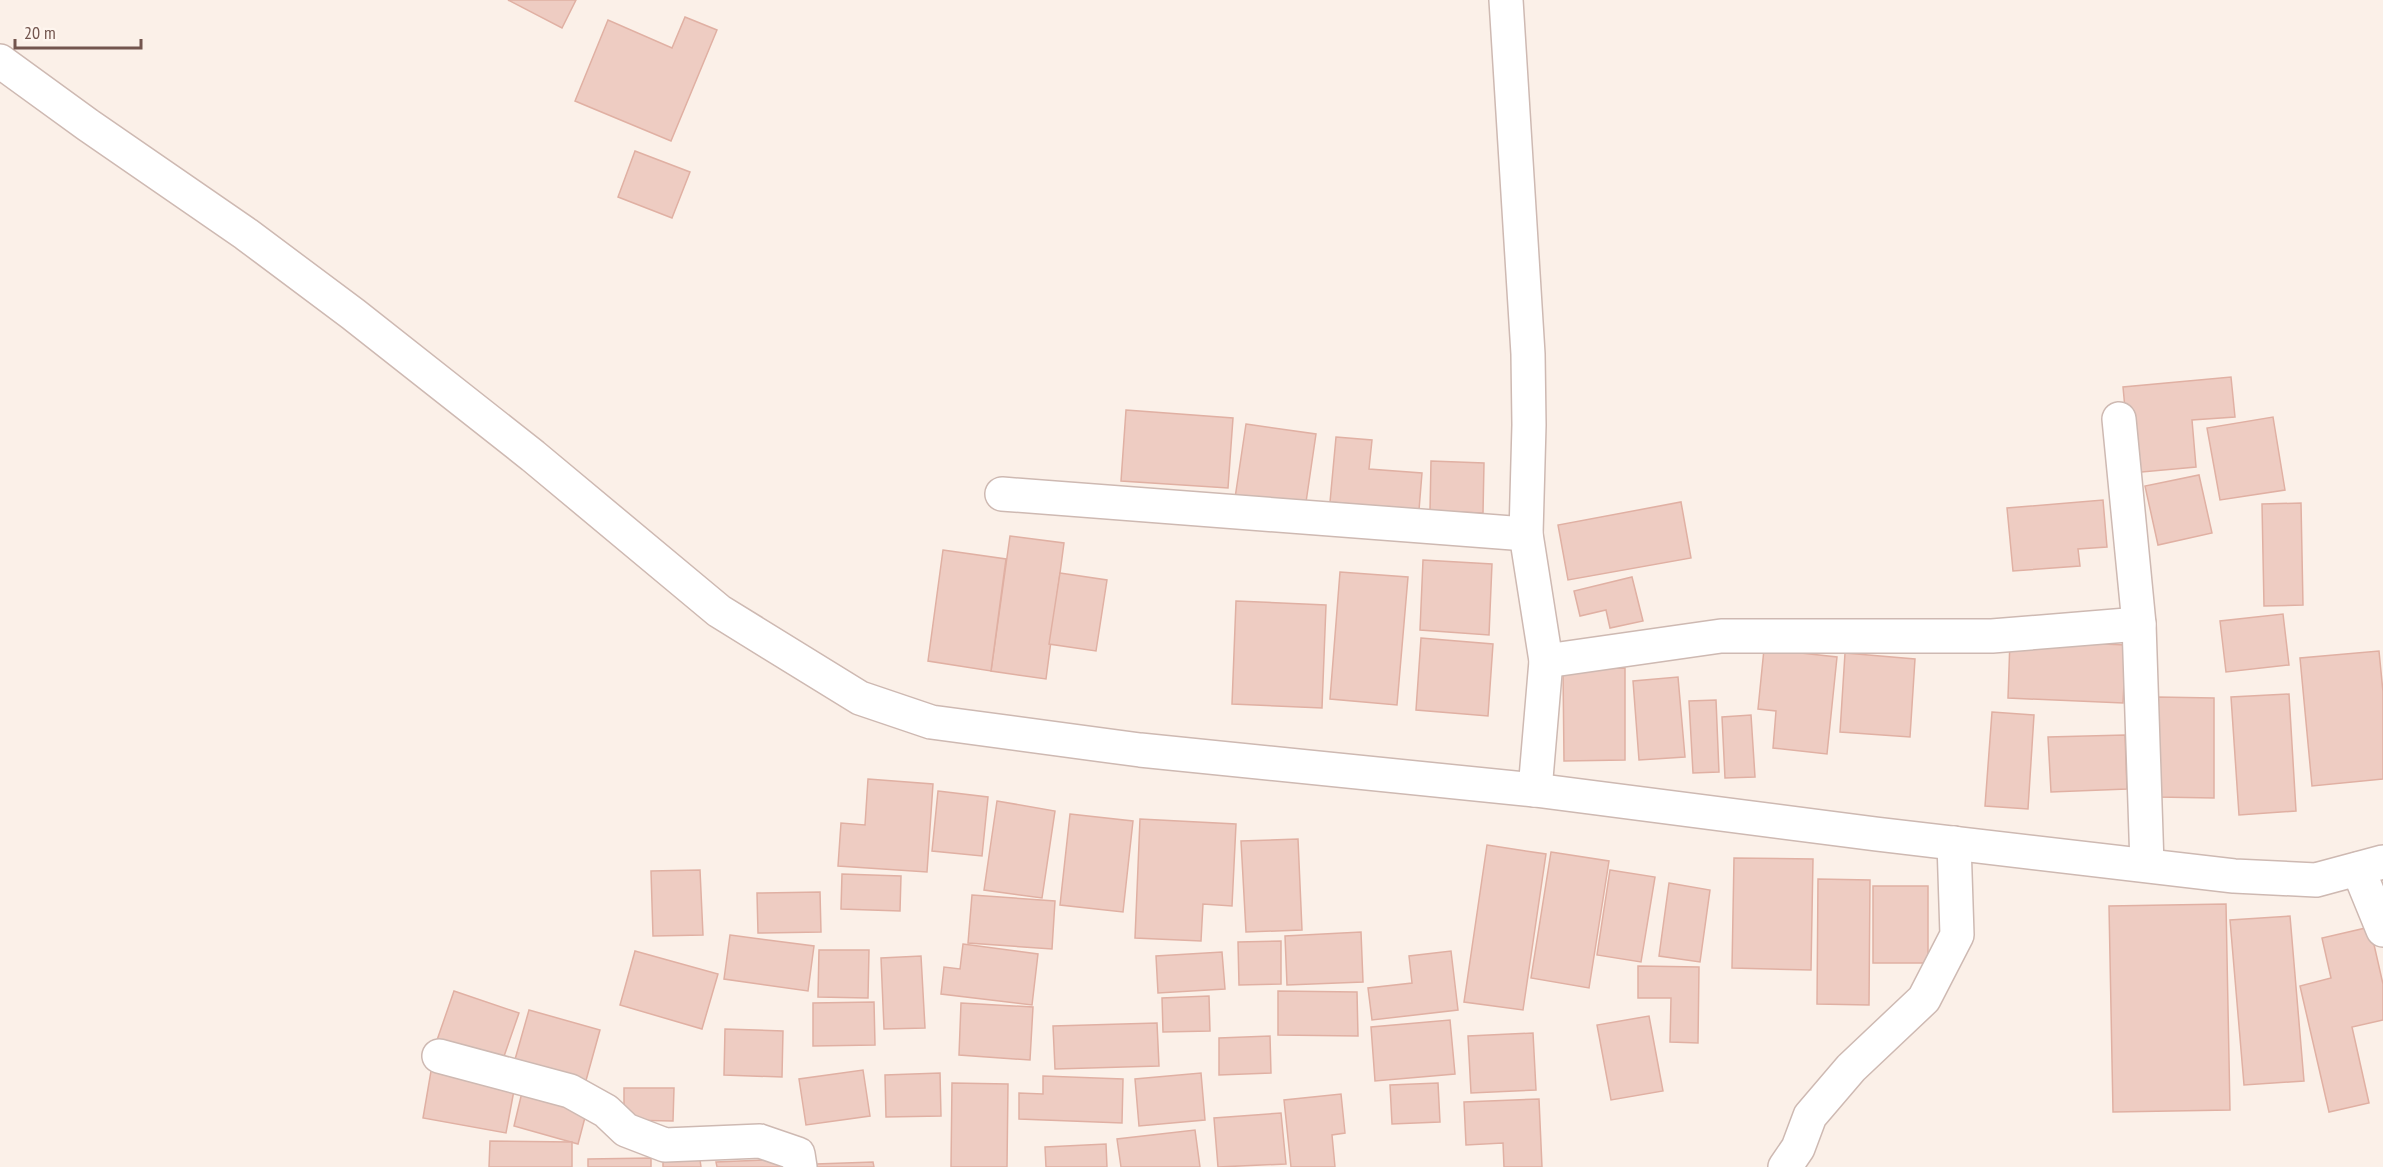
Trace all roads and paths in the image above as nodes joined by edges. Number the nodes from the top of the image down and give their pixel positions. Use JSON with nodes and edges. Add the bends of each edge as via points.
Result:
{"nodes":[{"id":1,"x":1506,"y":0,"type":"edge"},
{"id":2,"x":0,"y":61,"type":"edge"},
{"id":3,"x":2119,"y":419,"type":"dead end"},
{"id":4,"x":1002,"y":494,"type":"dead end"},
{"id":5,"x":1526,"y":534,"type":"junction"},
{"id":6,"x":2139,"y":624,"type":"junction"},
{"id":7,"x":1546,"y":661,"type":"junction"},
{"id":8,"x":1535,"y":790,"type":"junction"},
{"id":9,"x":1954,"y":843,"type":"junction"},
{"id":10,"x":2147,"y":865,"type":"junction"},
{"id":11,"x":2371,"y":866,"type":"edge"},
{"id":12,"x":2383,"y":930,"type":"edge"},
{"id":13,"x":439,"y":1056,"type":"dead end"},
{"id":14,"x":800,"y":1167,"type":"edge"},
{"id":15,"x":1785,"y":1167,"type":"edge"}],
"edges":[{"from":1,"to":5,"type":"street","via":[[1528,354]]},
{"from":2,"to":8,"type":"street","via":[[353,314],[533,456],[719,611],[860,698],[931,722],[1140,750]]},
{"from":3,"to":6,"type":"street"},
{"from":4,"to":5,"type":"street"},
{"from":5,"to":7,"type":"street"},
{"from":6,"to":7,"type":"street","via":[[1992,636],[1721,636]]},
{"from":6,"to":10,"type":"street"},
{"from":7,"to":8,"type":"street"},
{"from":8,"to":9,"type":"street"},
{"from":9,"to":10,"type":"street"},
{"from":9,"to":15,"type":"street","via":[[1956,935],[1924,999],[1851,1068],[1810,1116],[1798,1148]]},
{"from":10,"to":11,"type":"street","via":[[2307,880]]},
{"from":11,"to":12,"type":"street"},
{"from":13,"to":14,"type":"street","via":[[570,1090],[606,1112],[626,1130],[665,1145],[760,1141],[798,1154]]}]}
